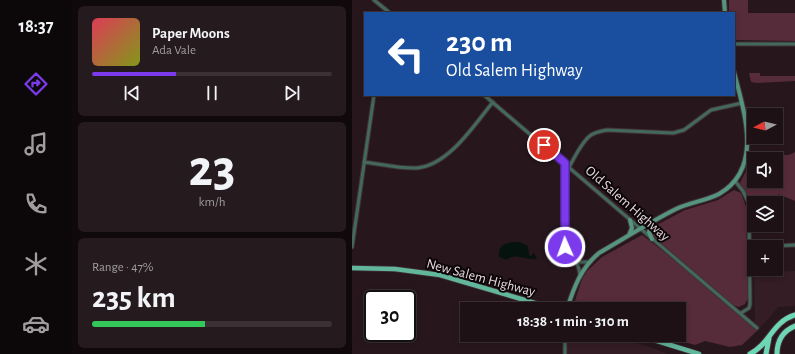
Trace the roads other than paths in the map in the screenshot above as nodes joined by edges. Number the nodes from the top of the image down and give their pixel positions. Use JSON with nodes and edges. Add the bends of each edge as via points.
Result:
{"nodes":[{"id":1,"x":374,"y":0,"type":"edge"},
{"id":2,"x":724,"y":0,"type":"edge"},
{"id":3,"x":389,"y":12,"type":"edge"},
{"id":4,"x":725,"y":12,"type":"edge"},
{"id":5,"x":735,"y":44,"type":"edge"},
{"id":6,"x":795,"y":44,"type":"edge"},
{"id":7,"x":735,"y":76,"type":"edge"},
{"id":8,"x":374,"y":96,"type":"edge"},
{"id":9,"x":485,"y":96,"type":"edge"},
{"id":10,"x":493,"y":102,"type":"junction"},
{"id":11,"x":742,"y":102,"type":"junction"},
{"id":12,"x":364,"y":162,"type":"junction"},
{"id":13,"x":565,"y":163,"type":"junction"},
{"id":14,"x":569,"y":167,"type":"junction"},
{"id":15,"x":735,"y":181,"type":"junction"},
{"id":16,"x":630,"y":220,"type":"junction"},
{"id":17,"x":652,"y":222,"type":"junction"},
{"id":18,"x":640,"y":229,"type":"junction"},
{"id":19,"x":629,"y":236,"type":"junction"},
{"id":20,"x":652,"y":239,"type":"junction"},
{"id":21,"x":750,"y":240,"type":"edge"},
{"id":22,"x":795,"y":245,"type":"edge"},
{"id":23,"x":783,"y":246,"type":"edge"},
{"id":24,"x":352,"y":247,"type":"edge"},
{"id":25,"x":577,"y":262,"type":"junction"},
{"id":26,"x":589,"y":262,"type":"junction"},
{"id":27,"x":352,"y":268,"type":"edge"},
{"id":28,"x":580,"y":275,"type":"junction"},
{"id":29,"x":750,"y":276,"type":"edge"},
{"id":30,"x":531,"y":302,"type":"edge"},
{"id":31,"x":569,"y":302,"type":"edge"},
{"id":32,"x":741,"y":313,"type":"junction"},
{"id":33,"x":795,"y":315,"type":"edge"},
{"id":34,"x":795,"y":326,"type":"edge"},
{"id":35,"x":757,"y":328,"type":"dead end"},
{"id":36,"x":770,"y":334,"type":"junction"},
{"id":37,"x":565,"y":342,"type":"edge"},
{"id":38,"x":660,"y":342,"type":"edge"},
{"id":39,"x":565,"y":354,"type":"edge"},
{"id":40,"x":699,"y":354,"type":"edge"},
{"id":41,"x":750,"y":354,"type":"edge"},
{"id":42,"x":766,"y":354,"type":"edge"},
{"id":43,"x":777,"y":354,"type":"edge"}],
"edges":[{"from":1,"to":3,"type":"street"},
{"from":2,"to":4,"type":"main road"},
{"from":5,"to":6,"type":"street"},
{"from":7,"to":11,"type":"main road"},
{"from":8,"to":12,"type":"street"},
{"from":9,"to":10,"type":"street","name":"Old Salem Highway"},
{"from":10,"to":12,"type":"street","via":[[450,152],[432,163],[416,168]]},
{"from":10,"to":13,"type":"street","name":"Old Salem Highway"},
{"from":11,"to":14,"type":"street","via":[[711,110],[684,130],[673,133],[607,130],[596,132],[586,141]]},
{"from":11,"to":15,"type":"main road","via":[[747,153],[745,164]]},
{"from":12,"to":24,"type":"street"},
{"from":13,"to":14,"type":"street","name":"Old Salem Highway"},
{"from":13,"to":25,"type":"street","via":[[565,247]]},
{"from":14,"to":16,"type":"street","name":"Old Salem Highway"},
{"from":15,"to":17,"type":"main road","via":[[720,193]]},
{"from":15,"to":21,"type":"street","via":[[749,204]]},
{"from":16,"to":18,"type":"street","name":"Old Salem Highway"},
{"from":16,"to":19,"type":"main road","via":[[632,228]]},
{"from":17,"to":18,"type":"main road"},
{"from":17,"to":20,"type":"main road","via":[[649,232]]},
{"from":18,"to":19,"type":"main road"},
{"from":18,"to":20,"type":"street","name":"Old Salem Highway"},
{"from":19,"to":26,"type":"main road","via":[[599,252]]},
{"from":20,"to":32,"type":"street","name":"Old Salem Highway"},
{"from":22,"to":23,"type":"street"},
{"from":25,"to":26,"type":"street"},
{"from":25,"to":28,"type":"street"},
{"from":26,"to":28,"type":"main road"},
{"from":27,"to":30,"type":"main road","name":"New Salem Highway","via":[[395,269],[440,275]]},
{"from":28,"to":31,"type":"main road"},
{"from":29,"to":32,"type":"street","via":[[750,304],[749,308]]},
{"from":32,"to":35,"type":"street","name":"Old Salem Highway"},
{"from":33,"to":36,"type":"highway","via":[[785,318]]},
{"from":34,"to":43,"type":"highway","via":[[780,338]]},
{"from":36,"to":41,"type":"highway","via":[[762,346]]},
{"from":36,"to":42,"type":"highway"},
{"from":37,"to":39,"type":"street"},
{"from":38,"to":40,"type":"main road"}]}
